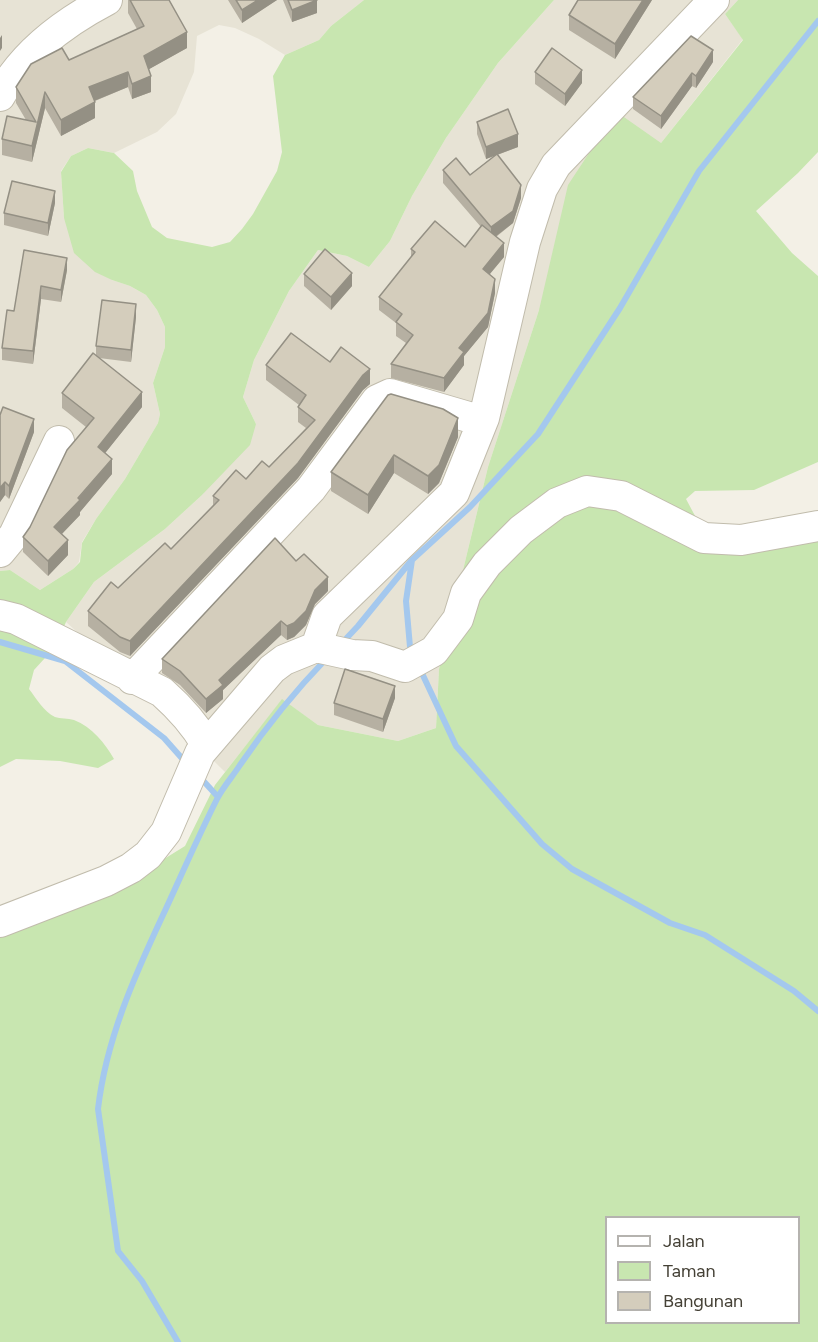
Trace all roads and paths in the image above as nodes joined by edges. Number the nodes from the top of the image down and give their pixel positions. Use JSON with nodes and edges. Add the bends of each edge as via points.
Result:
{"nodes":[{"id":1,"x":714,"y":0,"type":"edge"},
{"id":2,"x":97,"y":2,"type":"edge"},
{"id":3,"x":0,"y":96,"type":"edge"},
{"id":4,"x":484,"y":418,"type":"junction"},
{"id":5,"x":59,"y":441,"type":"dead end"},
{"id":6,"x":818,"y":526,"type":"edge"},
{"id":7,"x":0,"y":552,"type":"edge"},
{"id":8,"x":0,"y":615,"type":"edge"},
{"id":9,"x":316,"y":647,"type":"junction"},
{"id":10,"x":132,"y":679,"type":"junction"},
{"id":11,"x":203,"y":749,"type":"junction"},
{"id":12,"x":0,"y":922,"type":"edge"}],
"edges":[{"from":1,"to":4,"type":"street","via":[[556,165],[542,189],[525,242]]},
{"from":2,"to":3,"type":"street","via":[[35,51]]},
{"from":4,"to":9,"type":"street","via":[[454,493],[327,616]]},
{"from":4,"to":10,"type":"street","via":[[471,418],[390,394],[377,400],[311,489]]},
{"from":5,"to":7,"type":"street","via":[[14,535]]},
{"from":6,"to":9,"type":"street","via":[[741,540],[704,538],[621,496],[587,491],[557,503],[521,530],[487,564],[466,593],[458,619],[434,651],[405,667],[372,656]]},
{"from":8,"to":10,"type":"street","via":[[16,619]]},
{"from":9,"to":11,"type":"street","via":[[272,669]]},
{"from":10,"to":11,"type":"street","via":[[162,692],[182,709],[198,728]]},
{"from":11,"to":12,"type":"street","via":[[165,832],[148,855],[106,881]]}]}
